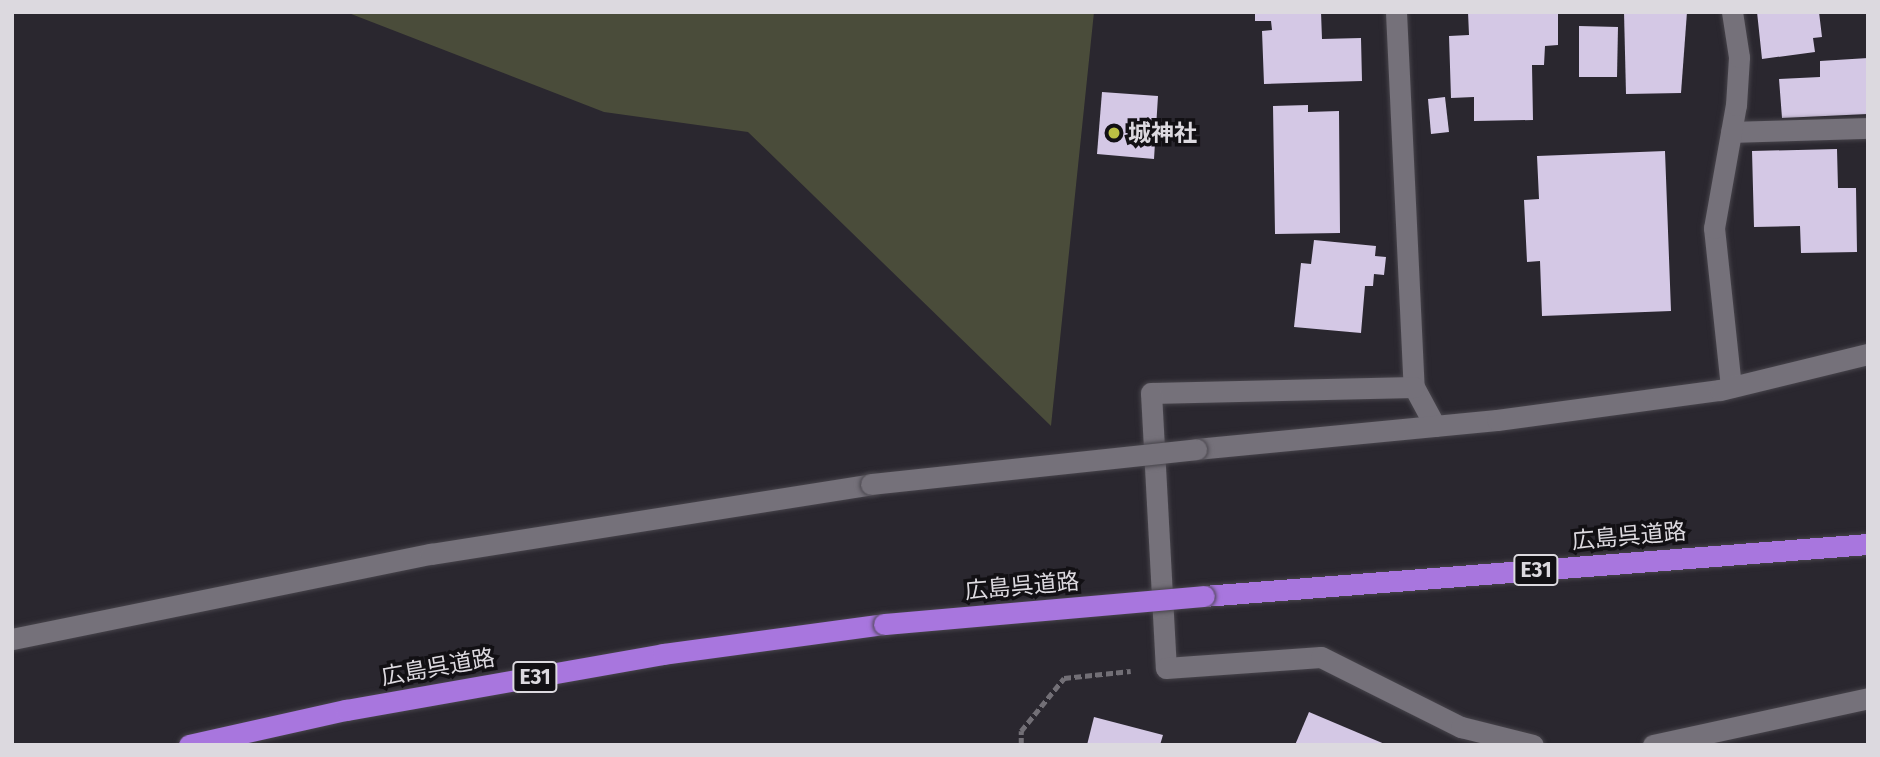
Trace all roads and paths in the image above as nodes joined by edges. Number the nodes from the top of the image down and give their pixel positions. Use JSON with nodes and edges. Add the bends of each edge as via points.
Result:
{"nodes":[{"id":1,"x":1396,"y":12,"type":"edge"},
{"id":2,"x":1732,"y":12,"type":"edge"},
{"id":3,"x":1868,"y":128,"type":"edge"},
{"id":4,"x":1731,"y":132,"type":"junction"},
{"id":5,"x":1868,"y":354,"type":"edge"},
{"id":6,"x":1414,"y":387,"type":"junction"},
{"id":7,"x":1731,"y":387,"type":"junction"},
{"id":8,"x":1435,"y":426,"type":"junction"},
{"id":9,"x":1868,"y":544,"type":"edge"},
{"id":10,"x":12,"y":639,"type":"edge"},
{"id":11,"x":1166,"y":668,"type":"junction"},
{"id":12,"x":1868,"y":698,"type":"edge"},
{"id":13,"x":189,"y":745,"type":"edge"},
{"id":14,"x":1021,"y":745,"type":"edge"},
{"id":15,"x":1533,"y":745,"type":"edge"},
{"id":16,"x":1653,"y":745,"type":"edge"}],
"edges":[{"from":1,"to":6,"type":"street"},
{"from":2,"to":4,"type":"street","via":[[1739,57]]},
{"from":3,"to":4,"type":"street"},
{"from":4,"to":7,"type":"street","via":[[1714,228]]},
{"from":5,"to":7,"type":"street"},
{"from":6,"to":8,"type":"street"},
{"from":6,"to":11,"type":"street","via":[[1151,393]]},
{"from":7,"to":8,"type":"street"},
{"from":8,"to":10,"type":"street","bridge":true,"via":[[871,484],[431,554]]},
{"from":9,"to":13,"type":"highway","name":"広島呉道路","number":"E31","bridge":true,"via":[[884,624],[597,666]]},
{"from":11,"to":14,"type":"path","via":[[1064,678],[1021,731]]},
{"from":11,"to":15,"type":"street","via":[[1321,657],[1461,727]]},
{"from":12,"to":16,"type":"street"}]}
